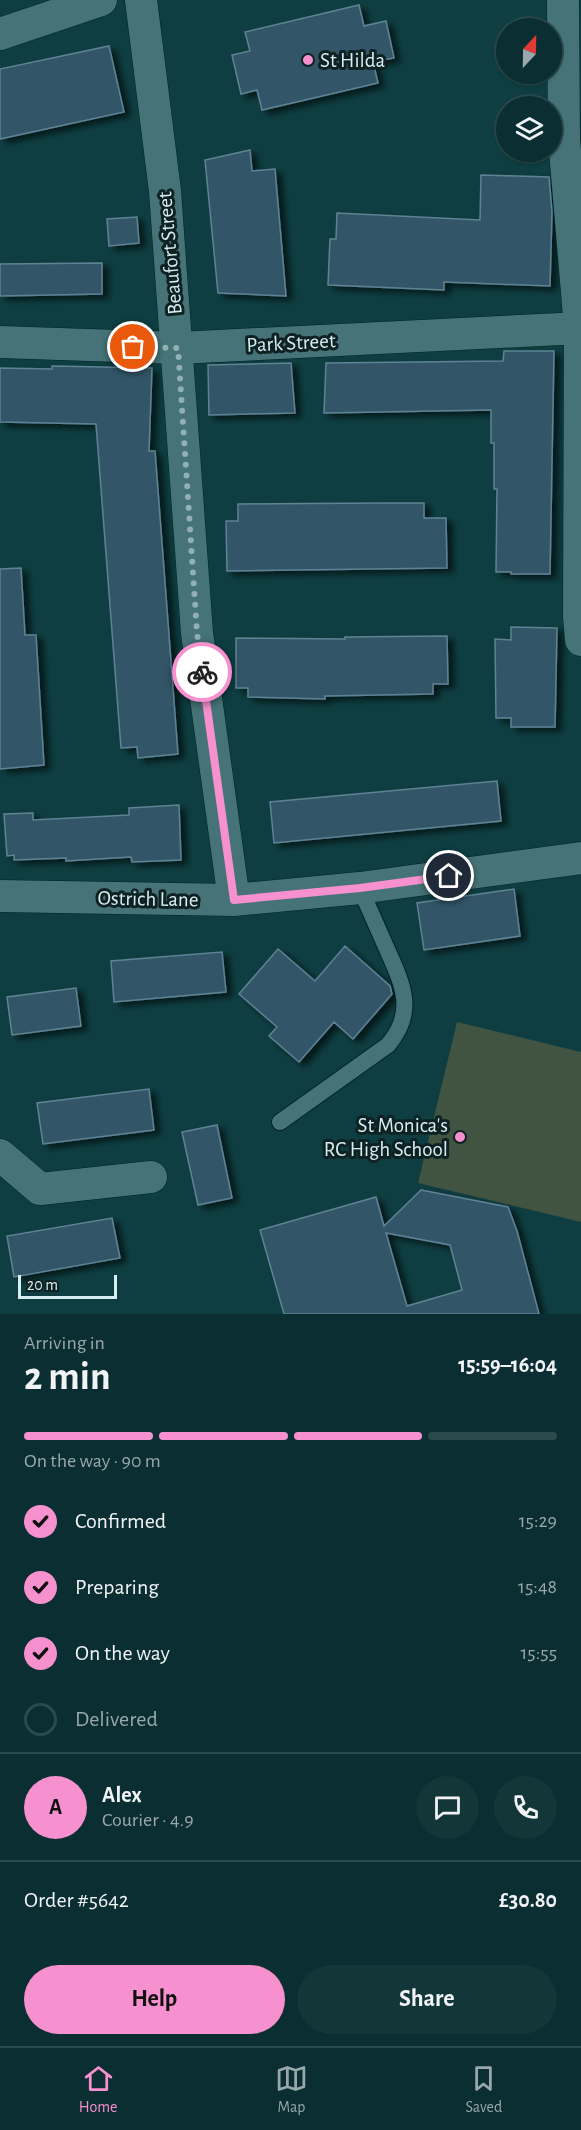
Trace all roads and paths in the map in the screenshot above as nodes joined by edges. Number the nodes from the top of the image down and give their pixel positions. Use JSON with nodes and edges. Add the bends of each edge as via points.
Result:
{"nodes":[{"id":1,"x":101,"y":0,"type":"edge"},
{"id":2,"x":141,"y":0,"type":"edge"},
{"id":3,"x":563,"y":0,"type":"edge"},
{"id":4,"x":0,"y":34,"type":"edge"},
{"id":5,"x":581,"y":328,"type":"edge"},
{"id":6,"x":0,"y":342,"type":"edge"},
{"id":7,"x":178,"y":348,"type":"junction"},
{"id":8,"x":581,"y":640,"type":"edge"},
{"id":9,"x":581,"y":858,"type":"edge"},
{"id":10,"x":360,"y":888,"type":"junction"},
{"id":11,"x":0,"y":896,"type":"edge"},
{"id":12,"x":234,"y":900,"type":"junction"},
{"id":13,"x":280,"y":1122,"type":"dead end"},
{"id":14,"x":0,"y":1155,"type":"edge"},
{"id":15,"x":152,"y":1177,"type":"dead end"}],
"edges":[{"from":1,"to":4,"type":"street"},
{"from":2,"to":7,"type":"street","name":"Beaufort Street","via":[[165,191]]},
{"from":3,"to":5,"type":"street","via":[[564,139]]},
{"from":5,"to":7,"type":"street","name":"Park Street"},
{"from":5,"to":8,"type":"street"},
{"from":6,"to":7,"type":"street","name":"Park Street"},
{"from":7,"to":12,"type":"street","name":"Beaufort Street","via":[[197,633]]},
{"from":9,"to":10,"type":"street","name":"Ostrich Lane"},
{"from":10,"to":12,"type":"street","name":"Ostrich Lane"},
{"from":10,"to":13,"type":"lane","via":[[403,986],[402,1023],[388,1045]]},
{"from":11,"to":12,"type":"street","name":"Ostrich Lane"},
{"from":14,"to":15,"type":"street","via":[[40,1189]]}]}
